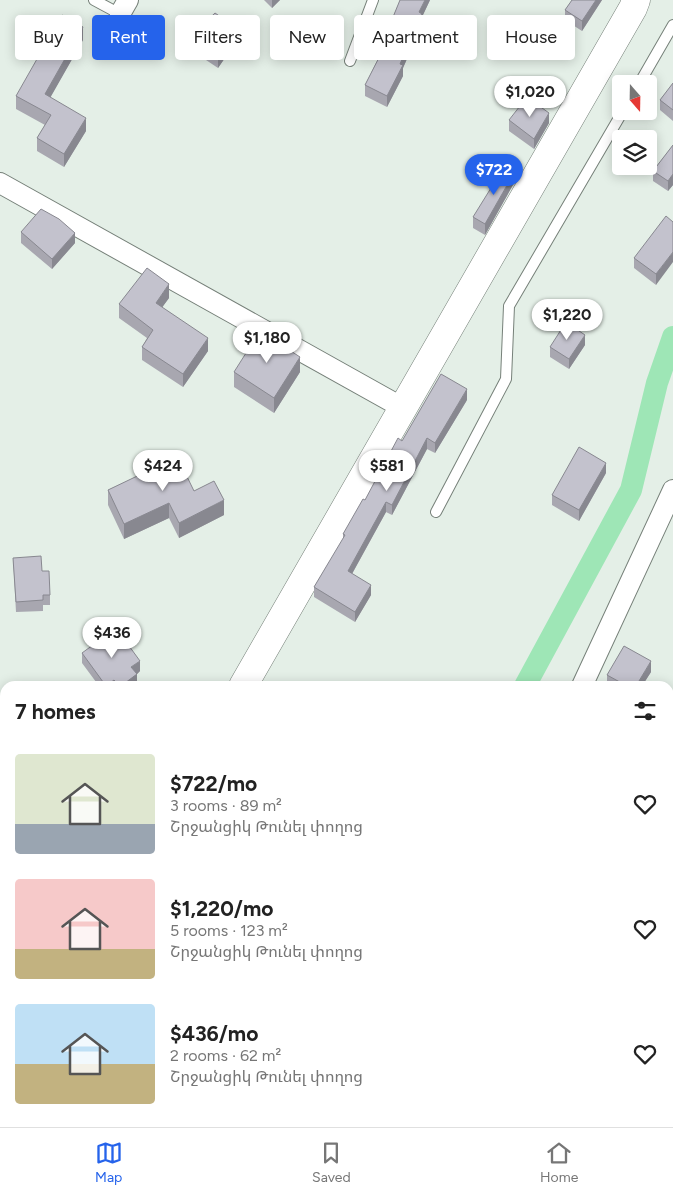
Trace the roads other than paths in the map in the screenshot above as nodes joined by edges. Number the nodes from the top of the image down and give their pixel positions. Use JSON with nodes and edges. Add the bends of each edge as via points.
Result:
{"nodes":[{"id":1,"x":94,"y":0,"type":"edge"},
{"id":2,"x":373,"y":0,"type":"edge"},
{"id":3,"x":636,"y":0,"type":"edge"},
{"id":4,"x":124,"y":7,"type":"edge"},
{"id":5,"x":673,"y":25,"type":"edge"},
{"id":6,"x":350,"y":61,"type":"dead end"},
{"id":7,"x":644,"y":75,"type":"edge"},
{"id":8,"x":618,"y":120,"type":"edge"},
{"id":9,"x":0,"y":183,"type":"edge"},
{"id":10,"x":403,"y":408,"type":"junction"},
{"id":11,"x":673,"y":490,"type":"edge"},
{"id":12,"x":436,"y":512,"type":"dead end"},
{"id":13,"x":247,"y":681,"type":"edge"},
{"id":14,"x":584,"y":681,"type":"edge"}],
"edges":[{"from":1,"to":4,"type":"lane"},
{"from":2,"to":6,"type":"lane"},
{"from":3,"to":10,"type":"street"},
{"from":5,"to":7,"type":"lane"},
{"from":8,"to":12,"type":"lane","via":[[509,306],[506,380]]},
{"from":9,"to":10,"type":"street"},
{"from":10,"to":13,"type":"street"},
{"from":11,"to":14,"type":"street"}]}
